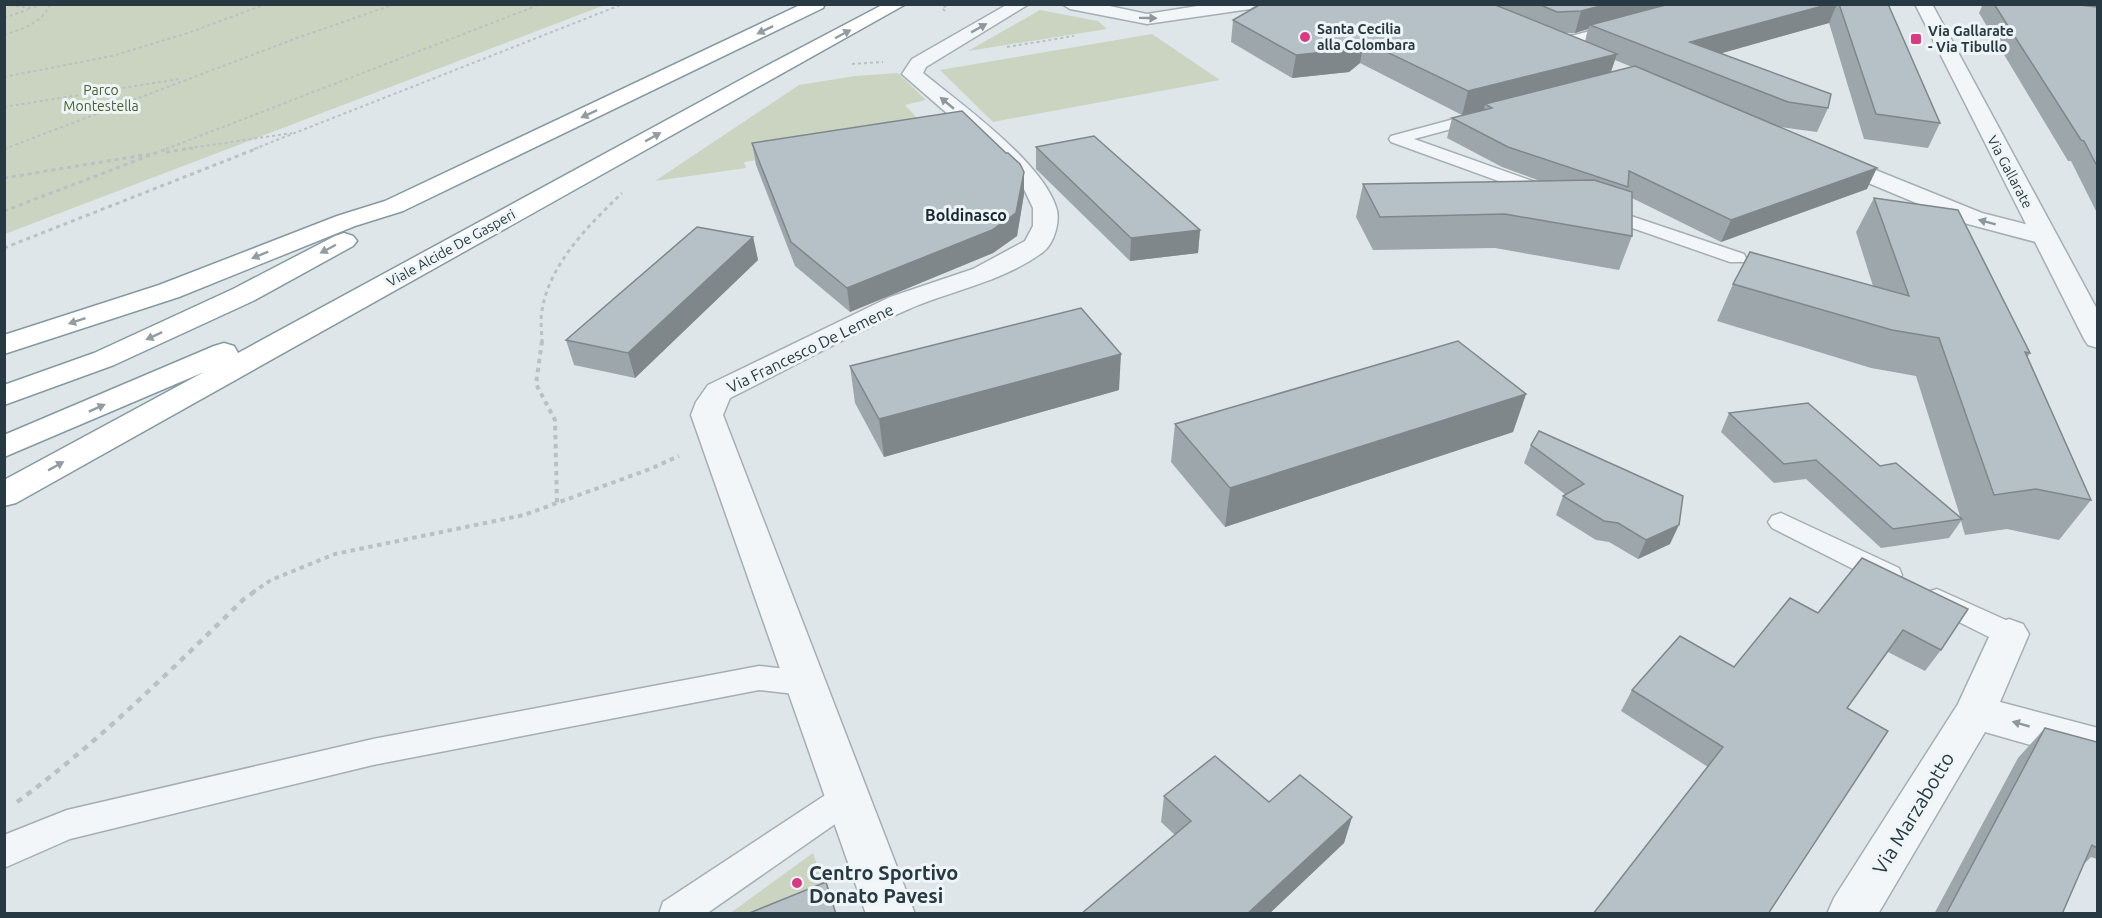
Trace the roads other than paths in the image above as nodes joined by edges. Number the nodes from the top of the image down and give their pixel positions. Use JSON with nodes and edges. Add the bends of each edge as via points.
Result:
{"nodes":[{"id":1,"x":817,"y":4,"type":"edge"},
{"id":2,"x":898,"y":4,"type":"edge"},
{"id":3,"x":1021,"y":4,"type":"edge"},
{"id":4,"x":1070,"y":4,"type":"edge"},
{"id":5,"x":1250,"y":4,"type":"edge"},
{"id":6,"x":1714,"y":4,"type":"edge"},
{"id":7,"x":1923,"y":4,"type":"edge"},
{"id":8,"x":1592,"y":59,"type":"edge"},
{"id":9,"x":1496,"y":113,"type":"edge"},
{"id":10,"x":1808,"y":149,"type":"edge"},
{"id":11,"x":1567,"y":199,"type":"edge"},
{"id":12,"x":394,"y":206,"type":"junction"},
{"id":13,"x":528,"y":206,"type":"junction"},
{"id":14,"x":1589,"y":207,"type":"edge"},
{"id":15,"x":2043,"y":236,"type":"junction"},
{"id":16,"x":1737,"y":258,"type":"dead end"},
{"id":17,"x":2097,"y":339,"type":"edge"},
{"id":18,"x":4,"y":345,"type":"edge"},
{"id":19,"x":4,"y":396,"type":"edge"},
{"id":20,"x":4,"y":447,"type":"edge"},
{"id":21,"x":4,"y":495,"type":"edge"},
{"id":22,"x":1781,"y":522,"type":"dead end"},
{"id":23,"x":2009,"y":634,"type":"joint"},
{"id":24,"x":804,"y":683,"type":"junction"},
{"id":25,"x":1975,"y":712,"type":"junction"},
{"id":26,"x":2097,"y":746,"type":"edge"},
{"id":27,"x":847,"y":798,"type":"junction"},
{"id":28,"x":4,"y":854,"type":"edge"},
{"id":29,"x":676,"y":914,"type":"edge"},
{"id":30,"x":891,"y":914,"type":"edge"},
{"id":31,"x":1851,"y":914,"type":"edge"}],
"edges":[{"from":1,"to":12,"type":"highway","one_way":true},
{"from":13,"to":2,"type":"highway","name":"Viale Alcide De Gasperi","one_way":true},
{"from":24,"to":3,"type":"street","name":"Via Francesco De Lemene","one_way":true,"via":[[716,445],[708,415],[712,402],[719,392],[900,303],[982,274],[1035,246],[1045,226],[1045,208],[1032,182],[988,137],[912,74],[919,63]]},
{"from":4,"to":5,"type":"street","one_way":true,"via":[[1147,19]]},
{"from":6,"to":8,"type":"street","via":[[1575,41],[1539,38]]},
{"from":7,"to":15,"type":"street","name":"Via Gallarate"},
{"from":9,"to":11,"type":"lane","via":[[1397,140]]},
{"from":15,"to":10,"type":"street","one_way":true,"via":[[1973,218]]},
{"from":12,"to":18,"type":"highway","one_way":true,"via":[[169,291]]},
{"from":12,"to":19,"type":"highway","one_way":true,"via":[[372,225],[243,295],[104,359]]},
{"from":20,"to":13,"type":"highway","one_way":true,"via":[[252,339]]},
{"from":21,"to":13,"type":"highway","name":"Viale Alcide De Gasperi","one_way":true},
{"from":14,"to":16,"type":"lane"},
{"from":15,"to":17,"type":"street","name":"Via Gallarate"},
{"from":22,"to":23,"type":"lane"},
{"from":23,"to":25,"type":"street","name":"Via Marzabotto"},
{"from":24,"to":27,"type":"street","name":"Via Francesco De Lemene"},
{"from":24,"to":28,"type":"lane","via":[[759,678],[373,752],[67,825]]},
{"from":26,"to":25,"type":"street","one_way":true},
{"from":25,"to":31,"type":"street","name":"Via Marzabotto"},
{"from":27,"to":29,"type":"lane"},
{"from":27,"to":30,"type":"street","name":"Via Francesco De Lemene"}]}
